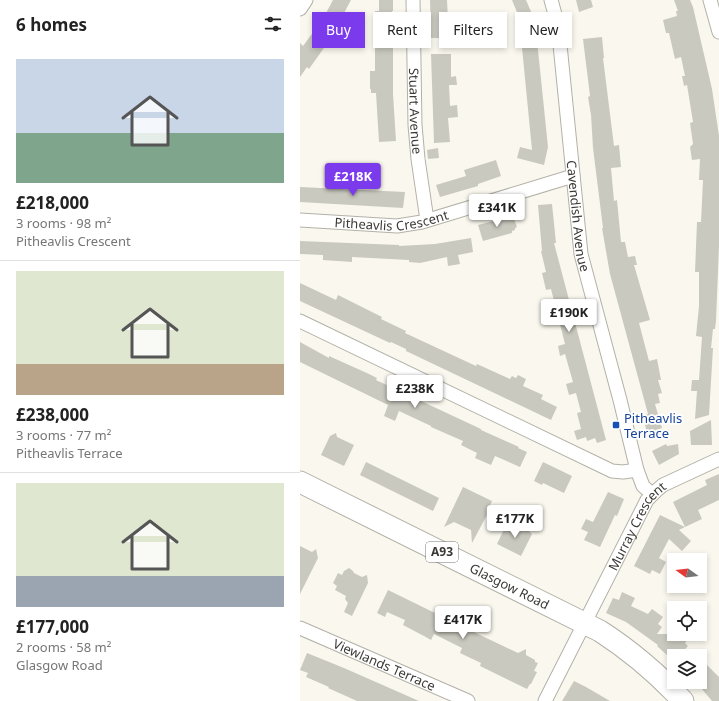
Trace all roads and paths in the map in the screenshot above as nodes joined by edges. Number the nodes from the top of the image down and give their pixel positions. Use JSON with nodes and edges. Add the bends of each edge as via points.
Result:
{"nodes":[{"id":1,"x":306,"y":0,"type":"edge"},
{"id":2,"x":413,"y":0,"type":"edge"},
{"id":3,"x":551,"y":0,"type":"edge"},
{"id":4,"x":710,"y":0,"type":"edge"},
{"id":5,"x":300,"y":9,"type":"edge"},
{"id":6,"x":719,"y":32,"type":"edge"},
{"id":7,"x":573,"y":176,"type":"junction"},
{"id":8,"x":300,"y":220,"type":"edge"},
{"id":9,"x":427,"y":220,"type":"junction"},
{"id":10,"x":300,"y":321,"type":"edge"},
{"id":11,"x":719,"y":459,"type":"edge"},
{"id":12,"x":637,"y":470,"type":"junction"},
{"id":13,"x":300,"y":482,"type":"edge"},
{"id":14,"x":652,"y":494,"type":"junction"},
{"id":15,"x":584,"y":623,"type":"junction"},
{"id":16,"x":300,"y":628,"type":"edge"},
{"id":17,"x":468,"y":701,"type":"edge"},
{"id":18,"x":546,"y":701,"type":"edge"},
{"id":19,"x":684,"y":701,"type":"edge"}],
"edges":[{"from":1,"to":5,"type":"street"},
{"from":2,"to":9,"type":"street","name":"Stuart Avenue","via":[[415,125]]},
{"from":3,"to":7,"type":"street","name":"Cavendish Avenue","via":[[558,25]]},
{"from":4,"to":6,"type":"street"},
{"from":7,"to":9,"type":"street","name":"Pitheavlis Crescent"},
{"from":7,"to":12,"type":"street","name":"Cavendish Avenue","via":[[581,254]]},
{"from":8,"to":9,"type":"street","name":"Pitheavlis Crescent","via":[[397,226]]},
{"from":10,"to":12,"type":"street","via":[[612,471]]},
{"from":11,"to":14,"type":"street","name":"Murray Crescent","via":[[663,485]]},
{"from":12,"to":14,"type":"street","name":"Cavendish Avenue","via":[[643,486]]},
{"from":13,"to":15,"type":"main road","name":"Glasgow Road","number":"A93"},
{"from":14,"to":15,"type":"street","name":"Murray Crescent"},
{"from":15,"to":18,"type":"street","name":"Murray Crescent"},
{"from":15,"to":19,"type":"main road","name":"Glasgow Road","number":"A93","via":[[639,658]]},
{"from":16,"to":17,"type":"street","name":"Viewlands Terrace"}]}
